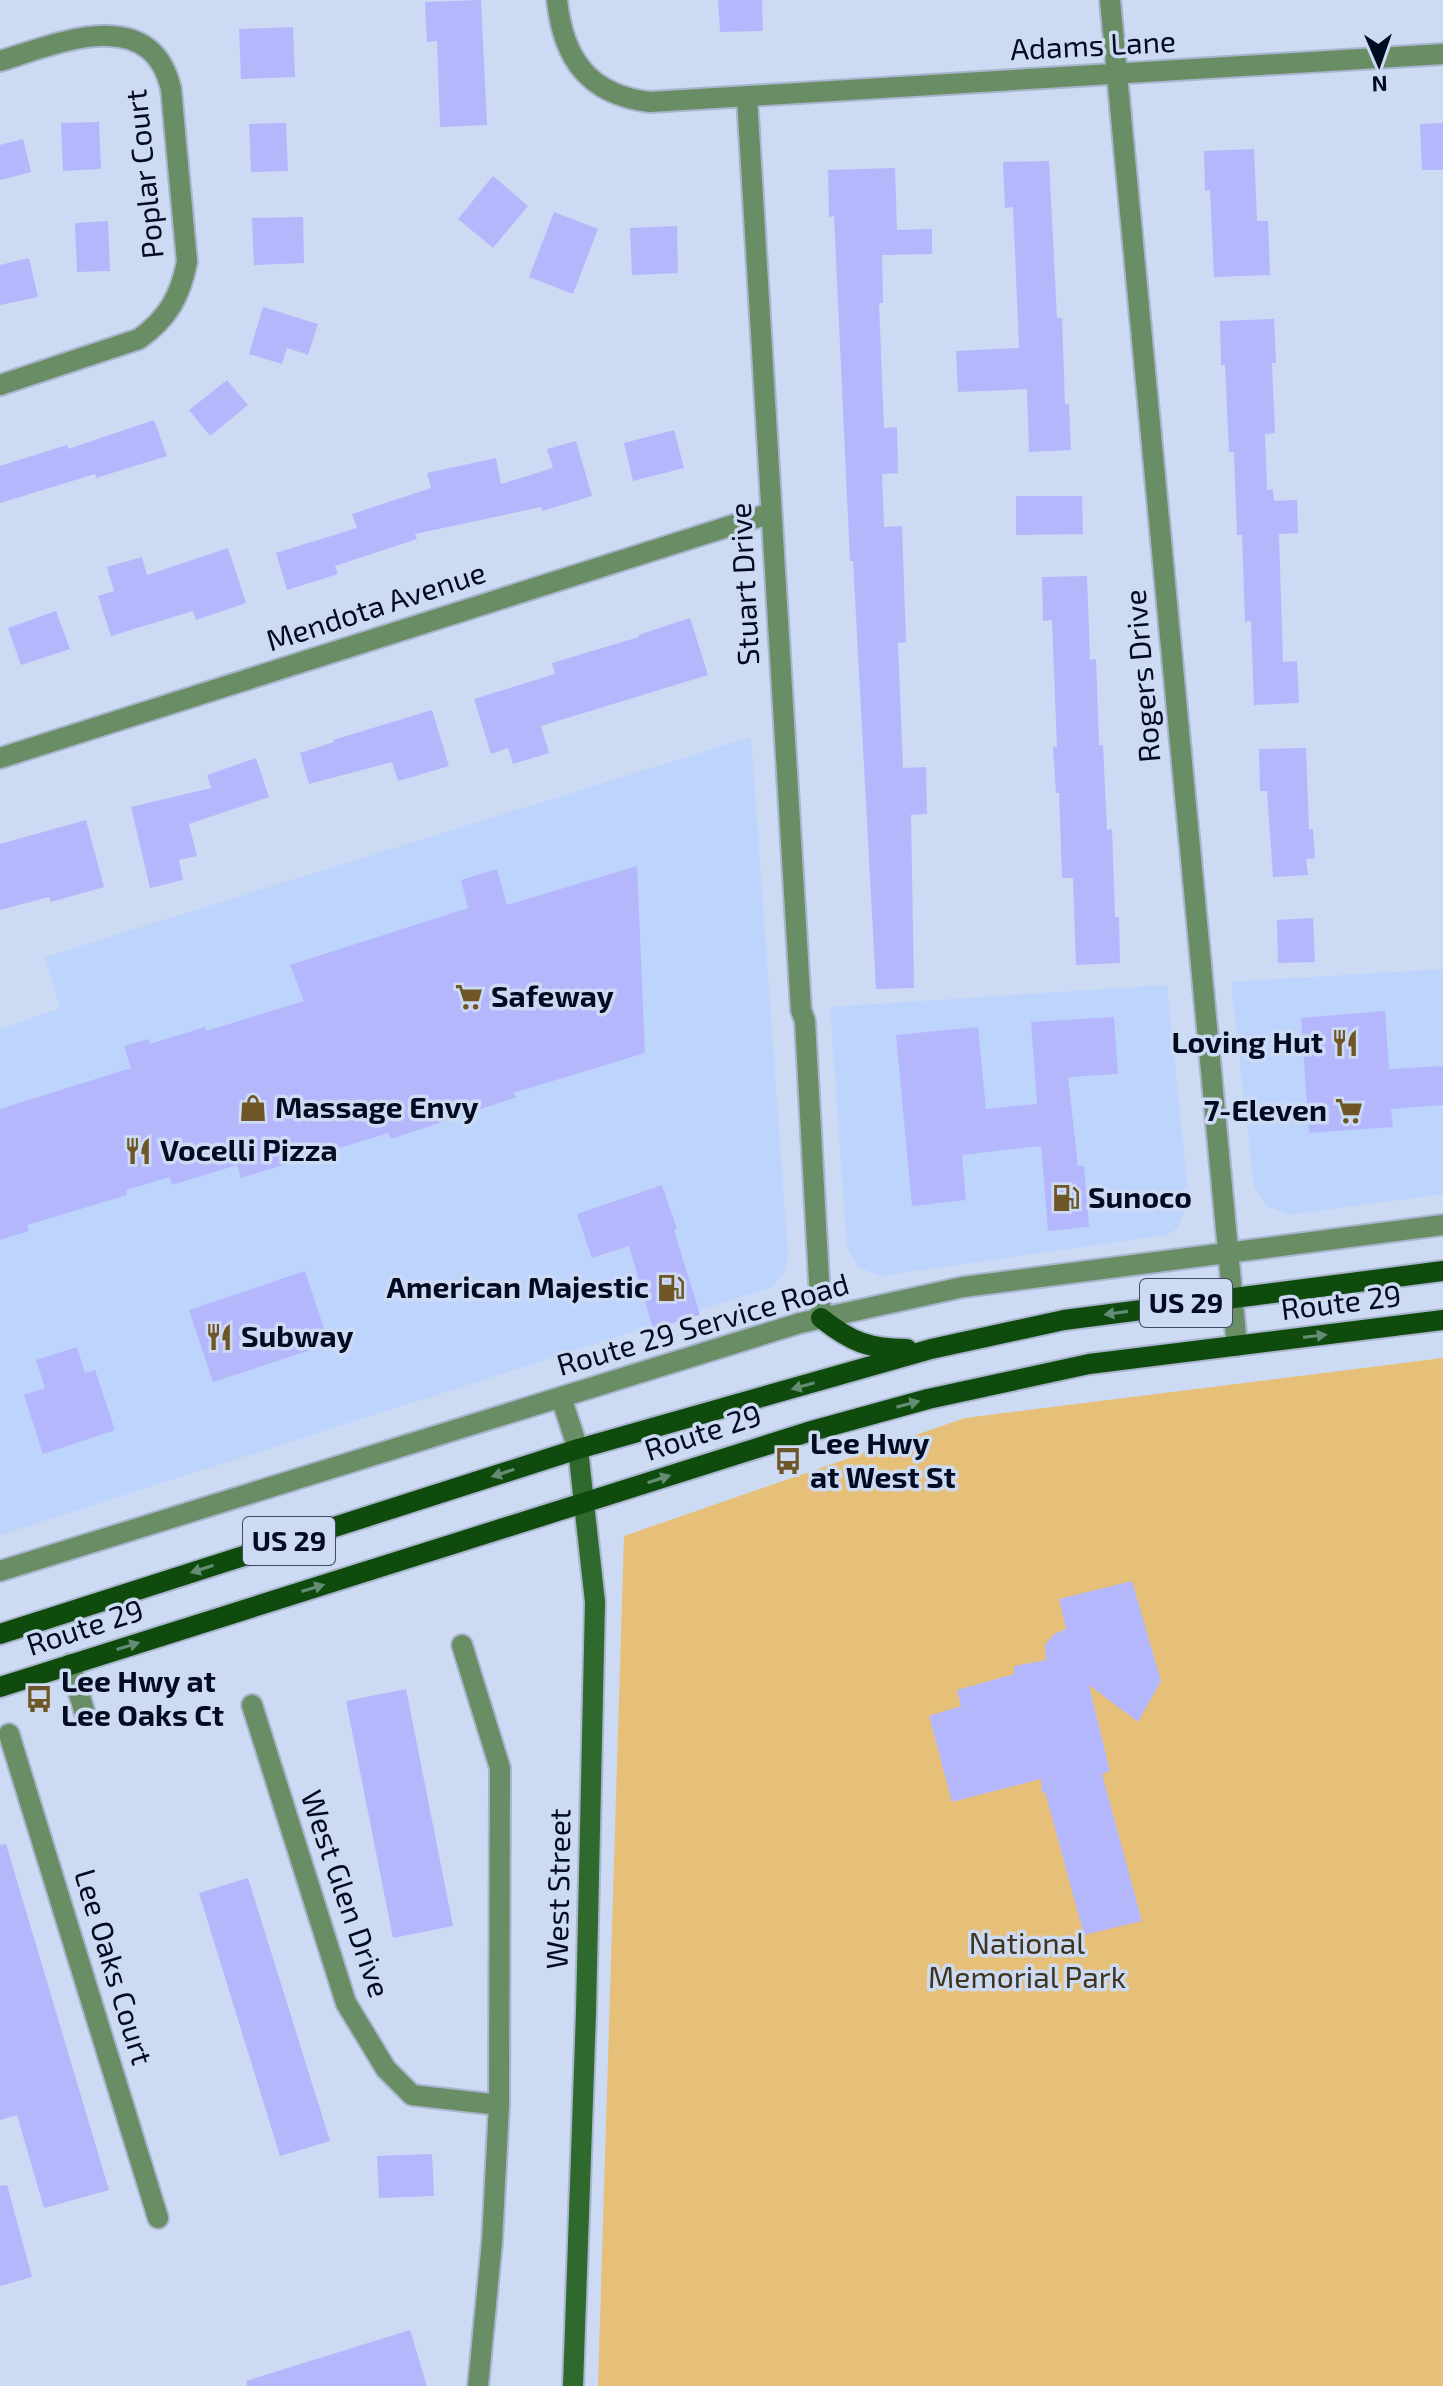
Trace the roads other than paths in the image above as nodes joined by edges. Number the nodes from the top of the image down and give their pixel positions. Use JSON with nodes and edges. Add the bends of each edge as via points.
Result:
{"nodes":[{"id":1,"x":557,"y":0,"type":"edge"},
{"id":2,"x":1110,"y":0,"type":"edge"},
{"id":3,"x":1443,"y":54,"type":"edge"},
{"id":4,"x":0,"y":61,"type":"edge"},
{"id":5,"x":1117,"y":74,"type":"junction"},
{"id":6,"x":747,"y":97,"type":"junction"},
{"id":7,"x":0,"y":385,"type":"edge"},
{"id":8,"x":771,"y":513,"type":"junction"},
{"id":9,"x":0,"y":758,"type":"edge"},
{"id":10,"x":1443,"y":1225,"type":"edge"},
{"id":11,"x":1227,"y":1252,"type":"junction"},
{"id":12,"x":1443,"y":1271,"type":"edge"},
{"id":13,"x":1231,"y":1296,"type":"junction"},
{"id":14,"x":821,"y":1318,"type":"junction"},
{"id":15,"x":1443,"y":1320,"type":"edge"},
{"id":16,"x":1237,"y":1346,"type":"junction"},
{"id":17,"x":931,"y":1349,"type":"junction"},
{"id":18,"x":561,"y":1397,"type":"junction"},
{"id":19,"x":578,"y":1449,"type":"junction"},
{"id":20,"x":584,"y":1502,"type":"junction"},
{"id":21,"x":0,"y":1571,"type":"edge"},
{"id":22,"x":0,"y":1634,"type":"edge"},
{"id":23,"x":462,"y":1645,"type":"dead end"},
{"id":24,"x":70,"y":1664,"type":"junction"},
{"id":25,"x":0,"y":1687,"type":"edge"},
{"id":26,"x":252,"y":1705,"type":"dead end"},
{"id":27,"x":86,"y":1717,"type":"dead end"},
{"id":28,"x":9,"y":1734,"type":"dead end"},
{"id":29,"x":499,"y":2105,"type":"junction"},
{"id":30,"x":158,"y":2218,"type":"dead end"},
{"id":31,"x":478,"y":2386,"type":"edge"},
{"id":32,"x":573,"y":2386,"type":"edge"}],
"edges":[{"from":1,"to":6,"type":"street","via":[[569,54],[603,88],[650,102]]},
{"from":2,"to":5,"type":"street","name":"Rogers Drive"},
{"from":3,"to":5,"type":"street","name":"Adams Lane"},
{"from":4,"to":7,"type":"street","name":"Poplar Court","via":[[95,34],[134,40],[149,51],[171,89],[187,262],[182,288],[169,309],[139,339]]},
{"from":5,"to":6,"type":"street","name":"Adams Lane"},
{"from":5,"to":11,"type":"street","name":"Rogers Drive"},
{"from":6,"to":8,"type":"street","name":"Stuart Drive"},
{"from":8,"to":9,"type":"street","name":"Mendota Avenue"},
{"from":8,"to":14,"type":"street","name":"Stuart Drive"},
{"from":10,"to":11,"type":"street","name":"Route 29 Service Road"},
{"from":11,"to":13,"type":"street","name":"Rogers Drive"},
{"from":11,"to":14,"type":"street","name":"Route 29 Service Road","via":[[963,1287]]},
{"from":12,"to":13,"type":"main road","name":"Route 29","number":"US 29"},
{"from":13,"to":16,"type":"street","name":"Rogers Drive"},
{"from":13,"to":17,"type":"main road","name":"Route 29","number":"US 29","one_way":true,"via":[[1064,1320]]},
{"from":14,"to":17,"type":"main road","via":[[846,1338],[878,1349]]},
{"from":14,"to":18,"type":"street","name":"Route 29 Service Road"},
{"from":16,"to":15,"type":"main road","name":"Route 29","number":"US 29","one_way":true},
{"from":20,"to":16,"type":"main road","name":"Route 29","number":"US 29","one_way":true,"via":[[928,1399],[1089,1364]]},
{"from":17,"to":19,"type":"main road","name":"Route 29","number":"US 29","one_way":true},
{"from":18,"to":19,"type":"street","name":"West Street"},
{"from":18,"to":21,"type":"street","name":"Route 29 Service Road"},
{"from":19,"to":20,"type":"main road","name":"West Street"},
{"from":19,"to":22,"type":"main road","name":"Route 29","number":"US 29","one_way":true},
{"from":24,"to":20,"type":"main road","name":"Route 29","number":"US 29","one_way":true},
{"from":20,"to":32,"type":"main road","name":"West Street","via":[[595,1602]]},
{"from":23,"to":29,"type":"street","via":[[500,1768]]},
{"from":24,"to":25,"type":"main road","name":"Route 29","number":"US 29"},
{"from":24,"to":27,"type":"street"},
{"from":26,"to":29,"type":"street","name":"West Glen Drive","via":[[346,2003],[386,2069],[412,2095]]},
{"from":28,"to":30,"type":"street","name":"Lee Oaks Court"},
{"from":29,"to":31,"type":"street"}]}
